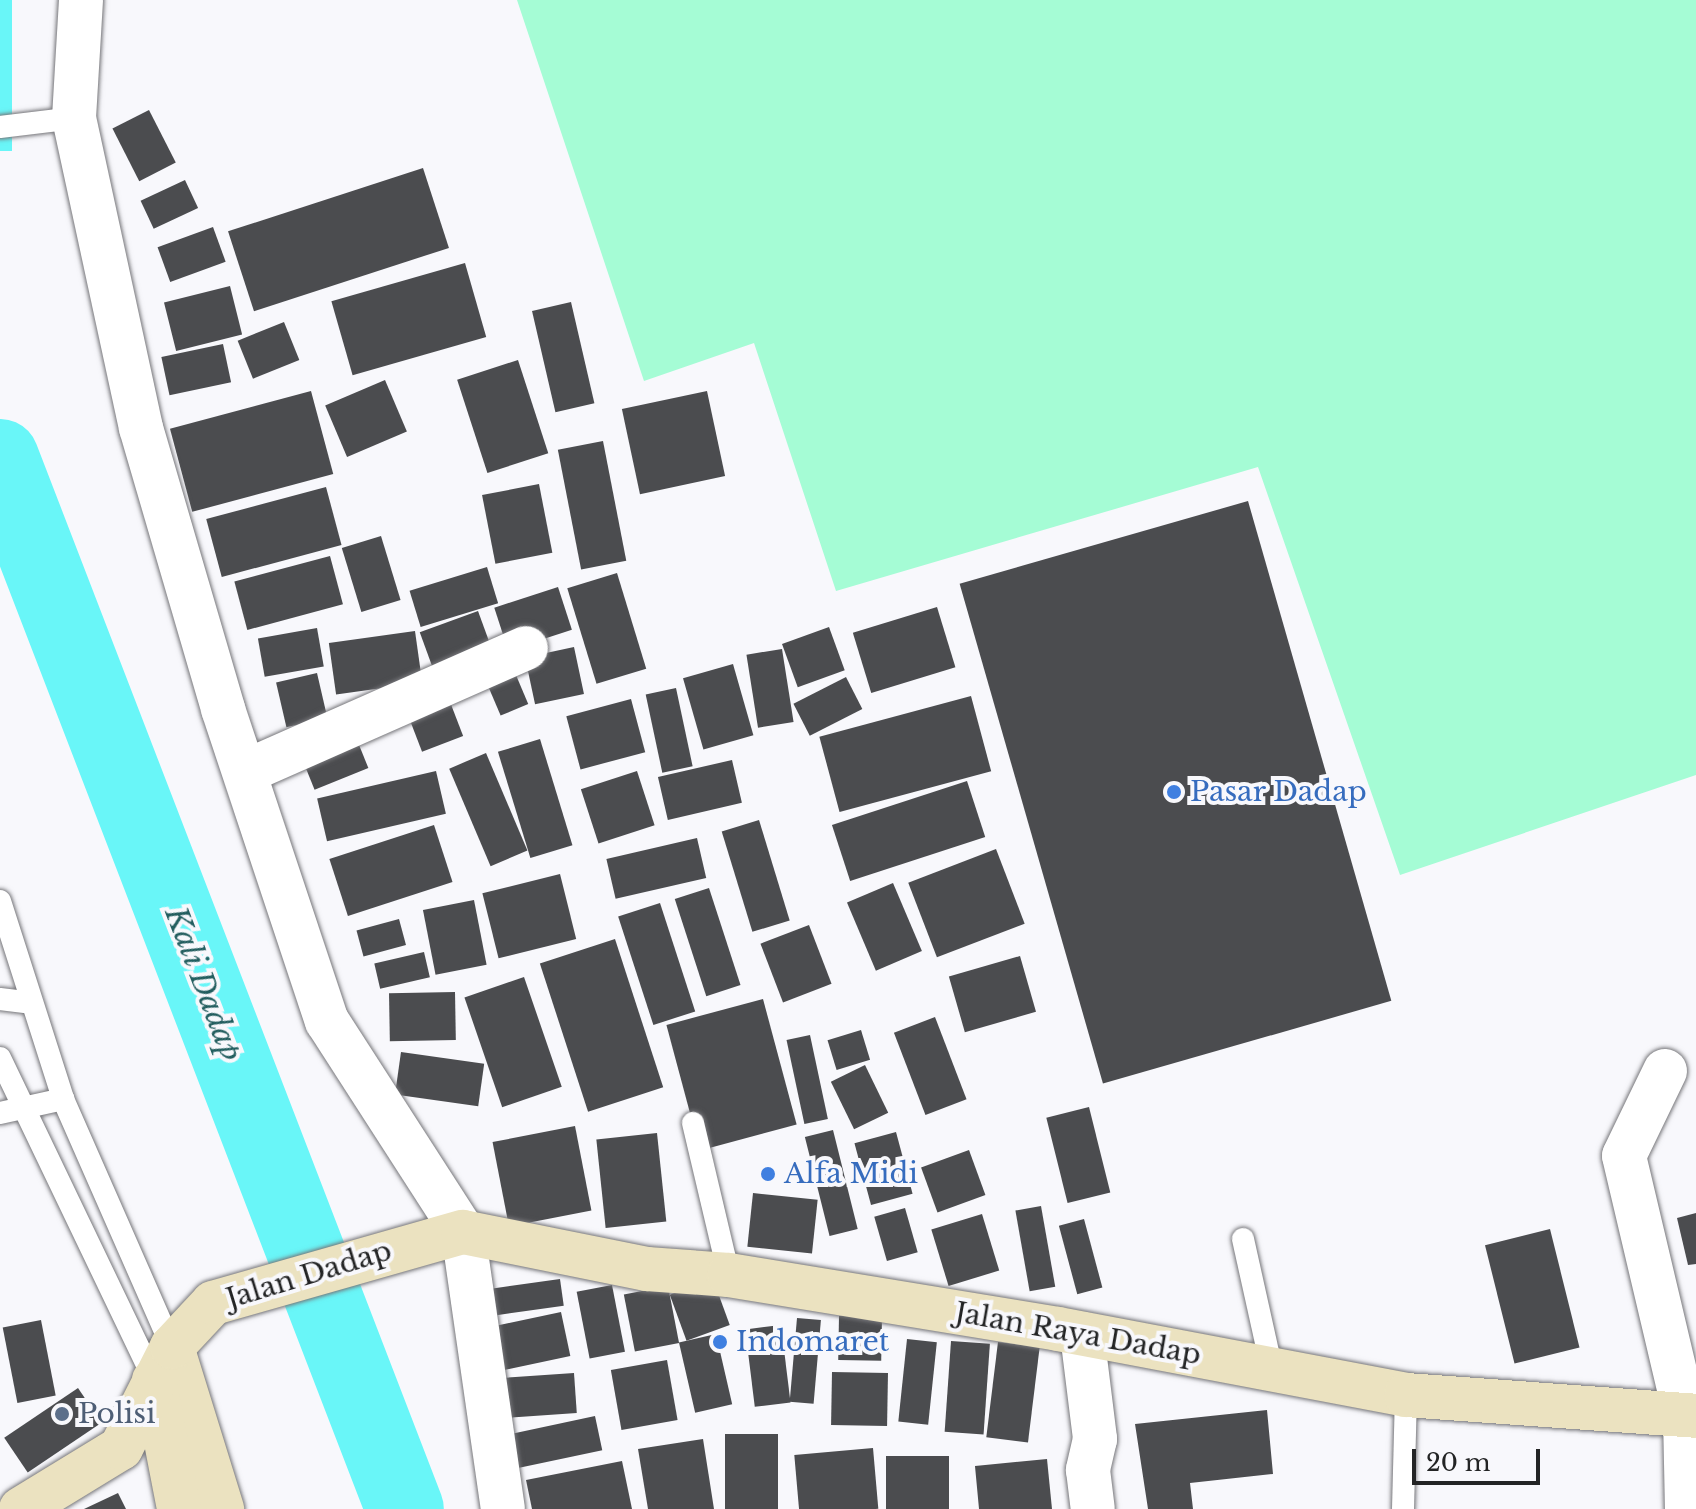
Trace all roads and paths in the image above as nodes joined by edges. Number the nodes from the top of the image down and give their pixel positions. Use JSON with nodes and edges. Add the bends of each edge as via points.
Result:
{"nodes":[{"id":1,"x":81,"y":0,"type":"edge"},
{"id":2,"x":62,"y":120,"type":"junction"},
{"id":3,"x":0,"y":127,"type":"edge"},
{"id":4,"x":526,"y":648,"type":"dead end"},
{"id":5,"x":245,"y":772,"type":"junction"},
{"id":6,"x":0,"y":901,"type":"edge"},
{"id":7,"x":0,"y":999,"type":"edge"},
{"id":8,"x":31,"y":1003,"type":"junction"},
{"id":9,"x":0,"y":1058,"type":"edge"},
{"id":10,"x":1665,"y":1071,"type":"dead end"},
{"id":11,"x":63,"y":1099,"type":"junction"},
{"id":12,"x":10,"y":1111,"type":"edge"},
{"id":13,"x":693,"y":1123,"type":"dead end"},
{"id":14,"x":449,"y":1235,"type":"junction"},
{"id":15,"x":1243,"y":1239,"type":"dead end"},
{"id":16,"x":729,"y":1275,"type":"junction"},
{"id":17,"x":1070,"y":1331,"type":"junction"},
{"id":18,"x":163,"y":1364,"type":"junction"},
{"id":19,"x":1272,"y":1370,"type":"junction"},
{"id":20,"x":1406,"y":1395,"type":"junction"},
{"id":21,"x":1691,"y":1416,"type":"edge"},
{"id":22,"x":1090,"y":1489,"type":"edge"},
{"id":23,"x":21,"y":1509,"type":"edge"},
{"id":24,"x":179,"y":1509,"type":"edge"},
{"id":25,"x":222,"y":1509,"type":"edge"},
{"id":26,"x":503,"y":1509,"type":"edge"},
{"id":27,"x":1403,"y":1509,"type":"edge"},
{"id":28,"x":1687,"y":1509,"type":"edge"}],
"edges":[{"from":1,"to":2,"type":"street"},
{"from":2,"to":3,"type":"lane"},
{"from":2,"to":5,"type":"street","via":[[141,428]]},
{"from":4,"to":5,"type":"street"},
{"from":5,"to":14,"type":"street","via":[[327,1021]]},
{"from":6,"to":8,"type":"lane"},
{"from":7,"to":8,"type":"lane"},
{"from":8,"to":11,"type":"lane"},
{"from":9,"to":12,"type":"lane"},
{"from":10,"to":21,"type":"street","via":[[1624,1156]]},
{"from":11,"to":12,"type":"lane"},
{"from":11,"to":18,"type":"lane"},
{"from":12,"to":18,"type":"lane"},
{"from":13,"to":16,"type":"lane"},
{"from":14,"to":16,"type":"main road","name":"Jalan Raya Dadap","via":[[647,1269]]},
{"from":14,"to":18,"type":"main road","name":"Jalan Dadap","via":[[213,1303]]},
{"from":14,"to":26,"type":"street"},
{"from":15,"to":19,"type":"lane"},
{"from":16,"to":17,"type":"main road","name":"Jalan Raya Dadap"},
{"from":17,"to":19,"type":"main road","name":"Jalan Raya Dadap"},
{"from":17,"to":22,"type":"street","via":[[1072,1441]]},
{"from":18,"to":23,"type":"main road","via":[[121,1448]]},
{"from":18,"to":24,"type":"main road"},
{"from":18,"to":25,"type":"main road"},
{"from":19,"to":20,"type":"main road","name":"Jalan Raya Dadap"},
{"from":20,"to":21,"type":"main road","name":"Jalan Raya Dadap"},
{"from":20,"to":27,"type":"lane"},
{"from":21,"to":28,"type":"street"}]}
